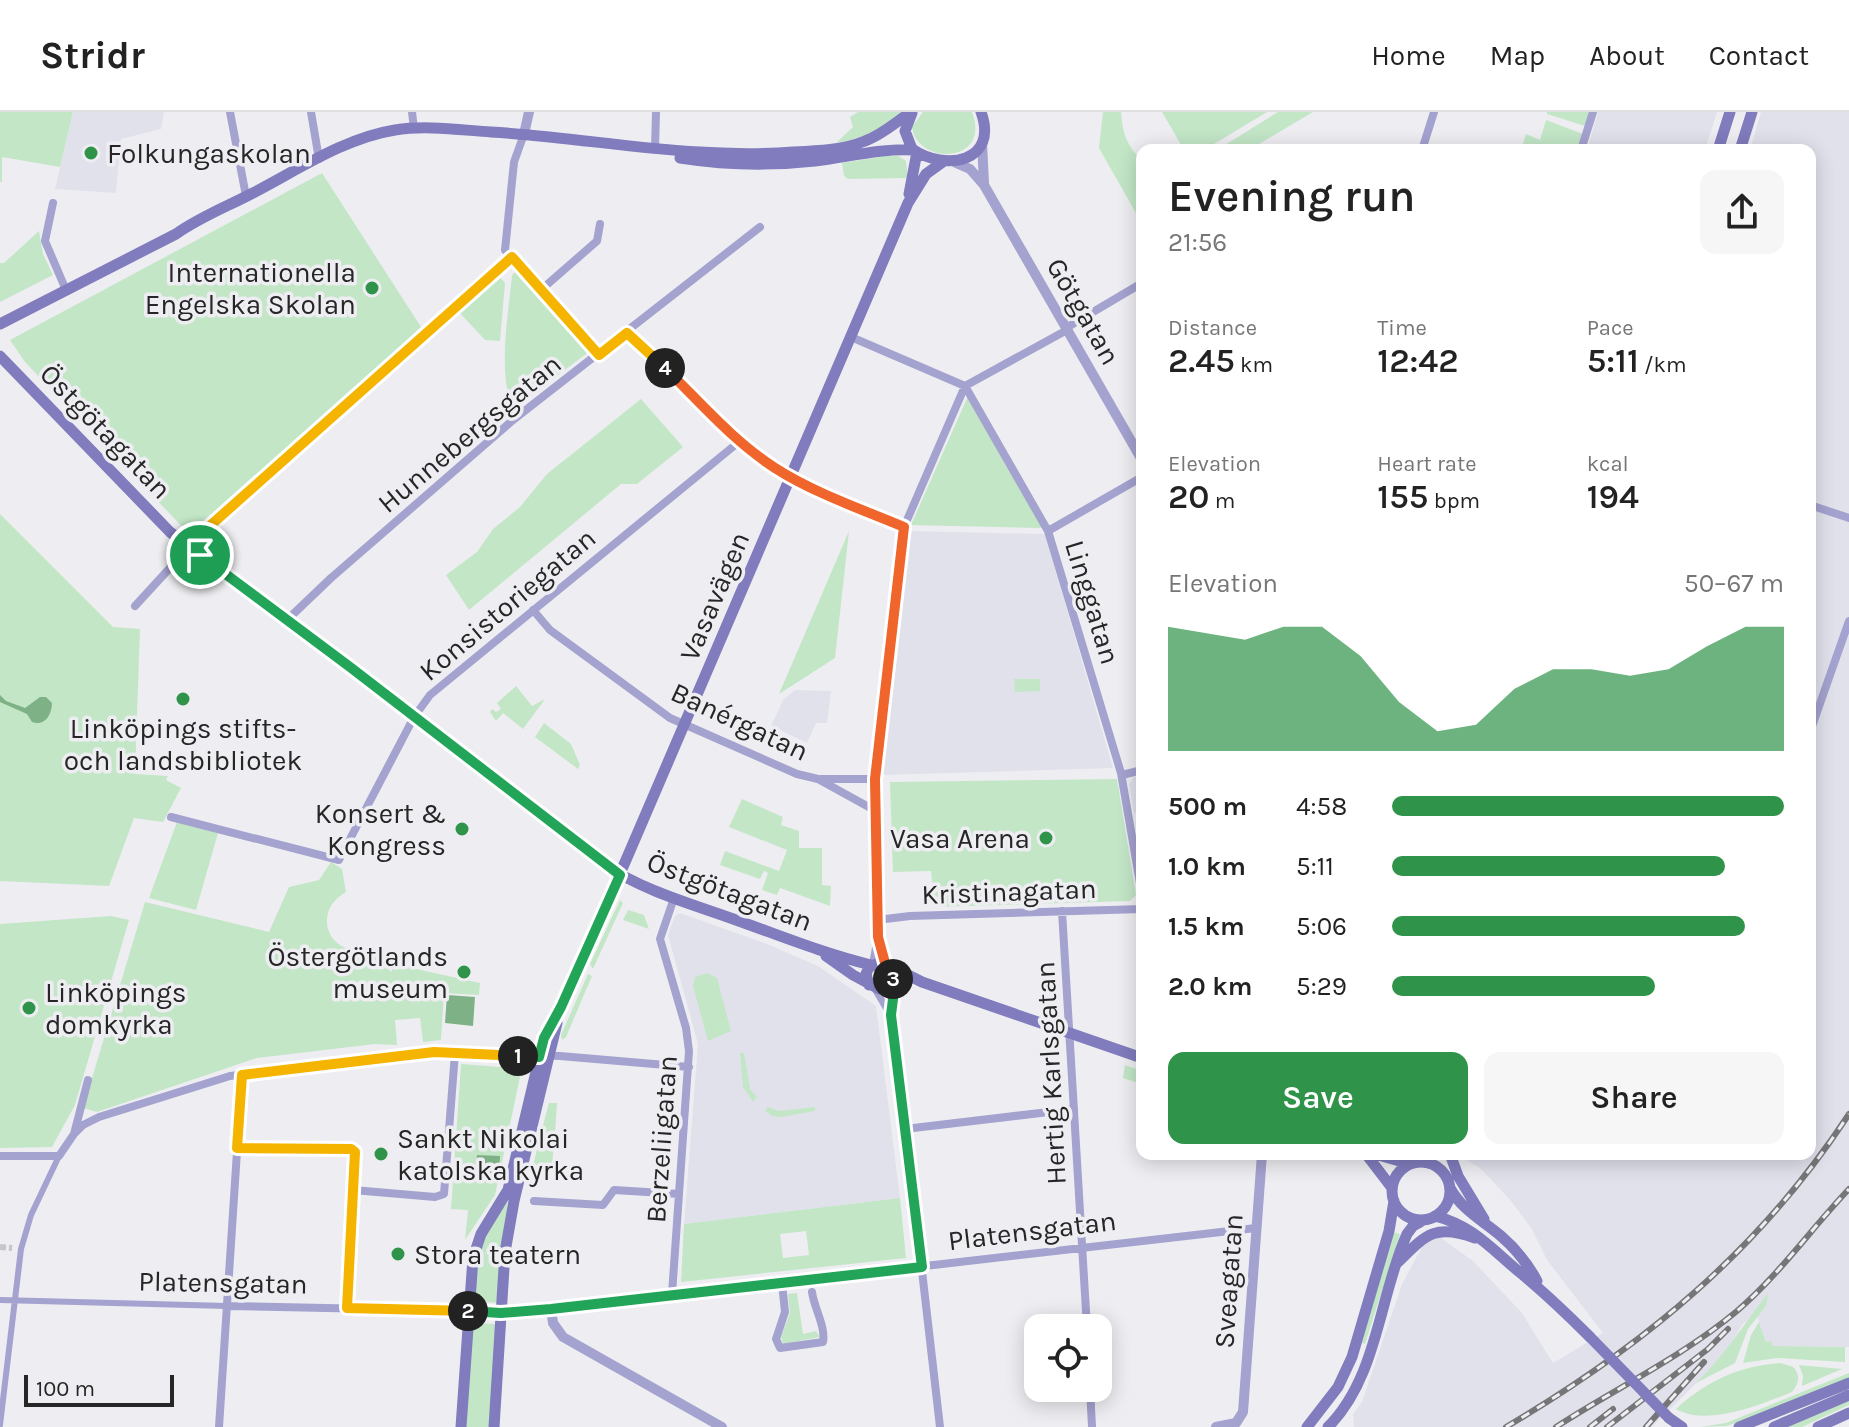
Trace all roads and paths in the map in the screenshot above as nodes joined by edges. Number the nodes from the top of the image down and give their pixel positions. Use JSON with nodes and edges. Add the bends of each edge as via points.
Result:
{"nodes":[{"id":1,"x":230,"y":112,"type":"edge"},
{"id":2,"x":311,"y":112,"type":"edge"},
{"id":3,"x":412,"y":112,"type":"edge"},
{"id":4,"x":529,"y":112,"type":"edge"},
{"id":5,"x":656,"y":112,"type":"edge"},
{"id":6,"x":912,"y":112,"type":"edge"},
{"id":7,"x":981,"y":112,"type":"edge"},
{"id":8,"x":992,"y":112,"type":"edge"},
{"id":9,"x":1434,"y":112,"type":"edge"},
{"id":10,"x":1593,"y":112,"type":"edge"},
{"id":11,"x":1730,"y":112,"type":"edge"},
{"id":12,"x":1752,"y":112,"type":"edge"},
{"id":13,"x":414,"y":129,"type":"junction"},
{"id":14,"x":984,"y":131,"type":"junction"},
{"id":15,"x":524,"y":134,"type":"junction"},
{"id":16,"x":1424,"y":144,"type":"edge"},
{"id":17,"x":1583,"y":144,"type":"edge"},
{"id":18,"x":1720,"y":144,"type":"edge"},
{"id":19,"x":1742,"y":144,"type":"edge"},
{"id":20,"x":619,"y":146,"type":"junction"},
{"id":21,"x":655,"y":149,"type":"junction"},
{"id":22,"x":915,"y":151,"type":"junction"},
{"id":23,"x":319,"y":159,"type":"junction"},
{"id":24,"x":950,"y":162,"type":"junction"},
{"id":25,"x":984,"y":185,"type":"junction"},
{"id":26,"x":246,"y":196,"type":"junction"},
{"id":27,"x":53,"y":203,"type":"dead end"},
{"id":28,"x":908,"y":203,"type":"junction"},
{"id":29,"x":600,"y":224,"type":"dead end"},
{"id":30,"x":760,"y":227,"type":"dead end"},
{"id":31,"x":512,"y":257,"type":"junction"},
{"id":32,"x":1136,"y":287,"type":"edge"},
{"id":33,"x":542,"y":289,"type":"junction"},
{"id":34,"x":66,"y":290,"type":"junction"},
{"id":35,"x":0,"y":324,"type":"edge"},
{"id":36,"x":1066,"y":329,"type":"junction"},
{"id":37,"x":627,"y":333,"type":"junction"},
{"id":38,"x":851,"y":337,"type":"junction"},
{"id":39,"x":599,"y":355,"type":"junction"},
{"id":40,"x":0,"y":356,"type":"edge"},
{"id":41,"x":965,"y":386,"type":"junction"},
{"id":42,"x":740,"y":441,"type":"junction"},
{"id":43,"x":1136,"y":450,"type":"edge"},
{"id":44,"x":791,"y":477,"type":"junction"},
{"id":45,"x":1136,"y":480,"type":"edge"},
{"id":46,"x":1816,"y":507,"type":"edge"},
{"id":47,"x":1849,"y":518,"type":"edge"},
{"id":48,"x":904,"y":527,"type":"junction"},
{"id":49,"x":1048,"y":531,"type":"junction"},
{"id":50,"x":189,"y":547,"type":"junction"},
{"id":51,"x":135,"y":606,"type":"dead end"},
{"id":52,"x":533,"y":610,"type":"junction"},
{"id":53,"x":287,"y":620,"type":"junction"},
{"id":54,"x":1849,"y":621,"type":"edge"},
{"id":55,"x":1816,"y":715,"type":"edge"},
{"id":56,"x":414,"y":717,"type":"junction"},
{"id":57,"x":685,"y":725,"type":"junction"},
{"id":58,"x":1136,"y":772,"type":"edge"},
{"id":59,"x":1122,"y":775,"type":"junction"},
{"id":60,"x":818,"y":779,"type":"junction"},
{"id":61,"x":875,"y":779,"type":"junction"},
{"id":62,"x":876,"y":811,"type":"junction"},
{"id":63,"x":171,"y":817,"type":"dead end"},
{"id":64,"x":1136,"y":859,"type":"edge"},
{"id":65,"x":620,"y":875,"type":"junction"},
{"id":66,"x":674,"y":898,"type":"junction"},
{"id":67,"x":1136,"y":909,"type":"edge"},
{"id":68,"x":1062,"y":911,"type":"junction"},
{"id":69,"x":877,"y":920,"type":"junction"},
{"id":70,"x":819,"y":950,"type":"junction"},
{"id":71,"x":880,"y":964,"type":"junction"},
{"id":72,"x":922,"y":982,"type":"junction"},
{"id":73,"x":890,"y":984,"type":"junction"},
{"id":74,"x":872,"y":986,"type":"junction"},
{"id":75,"x":891,"y":1015,"type":"junction"},
{"id":76,"x":1070,"y":1033,"type":"junction"},
{"id":77,"x":455,"y":1053,"type":"junction"},
{"id":78,"x":1136,"y":1056,"type":"edge"},
{"id":79,"x":544,"y":1057,"type":"junction"},
{"id":80,"x":689,"y":1067,"type":"junction"},
{"id":81,"x":242,"y":1075,"type":"junction"},
{"id":82,"x":88,"y":1080,"type":"dead end"},
{"id":83,"x":1074,"y":1109,"type":"junction"},
{"id":84,"x":905,"y":1129,"type":"junction"},
{"id":85,"x":74,"y":1134,"type":"junction"},
{"id":86,"x":237,"y":1148,"type":"junction"},
{"id":87,"x":0,"y":1156,"type":"edge"},
{"id":88,"x":59,"y":1156,"type":"junction"},
{"id":89,"x":1262,"y":1160,"type":"edge"},
{"id":90,"x":1371,"y":1160,"type":"edge"},
{"id":91,"x":1417,"y":1160,"type":"edge"},
{"id":92,"x":1443,"y":1160,"type":"edge"},
{"id":93,"x":1452,"y":1160,"type":"edge"},
{"id":94,"x":1444,"y":1173,"type":"junction"},
{"id":95,"x":1392,"y":1188,"type":"junction"},
{"id":96,"x":1450,"y":1188,"type":"junction"},
{"id":97,"x":353,"y":1190,"type":"junction"},
{"id":98,"x":679,"y":1194,"type":"junction"},
{"id":99,"x":534,"y":1201,"type":"dead end"},
{"id":100,"x":1394,"y":1201,"type":"junction"},
{"id":101,"x":1429,"y":1218,"type":"junction"},
{"id":102,"x":1489,"y":1226,"type":"junction"},
{"id":103,"x":1256,"y":1228,"type":"junction"},
{"id":104,"x":1488,"y":1243,"type":"junction"},
{"id":105,"x":12,"y":1248,"type":"tunnel mouth"},
{"id":106,"x":1083,"y":1248,"type":"junction"},
{"id":107,"x":21,"y":1249,"type":"junction"},
{"id":108,"x":1397,"y":1264,"type":"junction"},
{"id":109,"x":922,"y":1267,"type":"junction"},
{"id":110,"x":782,"y":1283,"type":"junction"},
{"id":111,"x":1539,"y":1286,"type":"junction"},
{"id":112,"x":812,"y":1292,"type":"dead end"},
{"id":113,"x":672,"y":1294,"type":"junction"},
{"id":114,"x":0,"y":1300,"type":"edge"},
{"id":115,"x":14,"y":1301,"type":"junction"},
{"id":116,"x":227,"y":1306,"type":"junction"},
{"id":117,"x":347,"y":1308,"type":"junction"},
{"id":118,"x":551,"y":1309,"type":"junction"},
{"id":119,"x":469,"y":1311,"type":"junction"},
{"id":120,"x":501,"y":1313,"type":"junction"},
{"id":121,"x":1086,"y":1314,"type":"edge"},
{"id":122,"x":1849,"y":1383,"type":"edge"},
{"id":123,"x":3,"y":1387,"type":"edge"},
{"id":124,"x":1849,"y":1395,"type":"edge"},
{"id":125,"x":1091,"y":1402,"type":"edge"},
{"id":126,"x":1849,"y":1416,"type":"edge"},
{"id":127,"x":1672,"y":1423,"type":"edge"},
{"id":128,"x":0,"y":1425,"type":"edge"},
{"id":129,"x":219,"y":1427,"type":"edge"},
{"id":130,"x":461,"y":1427,"type":"edge"},
{"id":131,"x":494,"y":1427,"type":"edge"},
{"id":132,"x":722,"y":1427,"type":"edge"},
{"id":133,"x":940,"y":1427,"type":"edge"},
{"id":134,"x":1092,"y":1427,"type":"edge"},
{"id":135,"x":1216,"y":1427,"type":"edge"},
{"id":136,"x":1307,"y":1427,"type":"edge"},
{"id":137,"x":1328,"y":1427,"type":"edge"},
{"id":138,"x":1682,"y":1427,"type":"edge"},
{"id":139,"x":1739,"y":1427,"type":"edge"},
{"id":140,"x":1774,"y":1427,"type":"edge"},
{"id":141,"x":1818,"y":1427,"type":"edge"},
{"id":142,"x":1836,"y":1427,"type":"edge"}],
"edges":[{"from":1,"to":26,"type":"street"},
{"from":2,"to":23,"type":"street"},
{"from":3,"to":13,"type":"street"},
{"from":4,"to":15,"type":"street"},
{"from":5,"to":21,"type":"street"},
{"from":6,"to":21,"type":"main road","via":[[875,137],[839,148],[743,155]]},
{"from":6,"to":22,"type":"main road","name":"Vasavägen","via":[[905,131]]},
{"from":7,"to":14,"type":"main road"},
{"from":8,"to":14,"type":"main road"},
{"from":9,"to":16,"type":"street"},
{"from":10,"to":17,"type":"street"},
{"from":11,"to":18,"type":"main road"},
{"from":12,"to":19,"type":"main road"},
{"from":13,"to":15,"type":"main road"},
{"from":13,"to":23,"type":"main road","via":[[370,136]]},
{"from":14,"to":24,"type":"main road","name":"Vasavägen","via":[[974,154]]},
{"from":14,"to":25,"type":"street","name":"Götgatan"},
{"from":15,"to":20,"type":"main road"},
{"from":15,"to":31,"type":"street","via":[[512,177],[505,250]]},
{"from":20,"to":21,"type":"main road"},
{"from":20,"to":22,"type":"main road","via":[[743,165]]},
{"from":22,"to":24,"type":"main road"},
{"from":22,"to":28,"type":"main road","name":"Vasavägen"},
{"from":23,"to":26,"type":"main road"},
{"from":24,"to":25,"type":"street","name":"Götgatan","via":[[970,169]]},
{"from":24,"to":28,"type":"main road","name":"Vasavägen","via":[[926,174]]},
{"from":25,"to":36,"type":"street","name":"Götgatan"},
{"from":26,"to":34,"type":"main road"},
{"from":27,"to":34,"type":"street","via":[[45,241]]},
{"from":28,"to":38,"type":"main road","name":"Vasavägen"},
{"from":29,"to":33,"type":"street","via":[[597,241]]},
{"from":30,"to":37,"type":"street","name":"Hunnebergsgatan"},
{"from":31,"to":33,"type":"street"},
{"from":31,"to":50,"type":"street"},
{"from":32,"to":36,"type":"street"},
{"from":33,"to":39,"type":"street"},
{"from":34,"to":35,"type":"main road"},
{"from":36,"to":41,"type":"street"},
{"from":36,"to":43,"type":"street","name":"Götgatan"},
{"from":37,"to":39,"type":"street","name":"Hunnebergsgatan"},
{"from":37,"to":42,"type":"street"},
{"from":38,"to":41,"type":"street"},
{"from":38,"to":44,"type":"main road","name":"Vasavägen"},
{"from":39,"to":53,"type":"street","name":"Hunnebergsgatan","via":[[513,420]]},
{"from":40,"to":50,"type":"main road","name":"Östgötagatan"},
{"from":41,"to":48,"type":"street"},
{"from":41,"to":49,"type":"street","name":"Linggatan"},
{"from":42,"to":44,"type":"street"},
{"from":42,"to":52,"type":"street","name":"Konsistoriegatan"},
{"from":44,"to":48,"type":"street"},
{"from":44,"to":57,"type":"main road","name":"Vasavägen"},
{"from":45,"to":49,"type":"street"},
{"from":46,"to":47,"type":"street"},
{"from":48,"to":61,"type":"street"},
{"from":49,"to":59,"type":"street","name":"Linggatan"},
{"from":50,"to":51,"type":"street"},
{"from":50,"to":53,"type":"main road","name":"Östgötagatan"},
{"from":52,"to":56,"type":"street","name":"Konsistoriegatan","via":[[430,695]]},
{"from":52,"to":57,"type":"street","name":"Banérgatan","via":[[550,630]]},
{"from":53,"to":56,"type":"main road","name":"Östgötagatan"},
{"from":54,"to":55,"type":"street"},
{"from":56,"to":63,"type":"street","name":"Konsistoriegatan","via":[[339,860]]},
{"from":56,"to":65,"type":"main road","name":"Östgötagatan"},
{"from":57,"to":60,"type":"street","name":"Banérgatan"},
{"from":57,"to":65,"type":"main road","name":"Vasavägen"},
{"from":58,"to":59,"type":"street"},
{"from":59,"to":64,"type":"street","name":"Linggatan"},
{"from":60,"to":61,"type":"street","name":"Banérgatan"},
{"from":60,"to":62,"type":"street","name":"Banérgatan"},
{"from":61,"to":62,"type":"street"},
{"from":62,"to":69,"type":"street"},
{"from":65,"to":66,"type":"main road","name":"Östgötagatan"},
{"from":65,"to":79,"type":"main road","name":"Vasavägen"},
{"from":66,"to":70,"type":"main road","name":"Östgötagatan"},
{"from":66,"to":80,"type":"street","name":"Berzeliigatan","via":[[660,939],[686,1028]]},
{"from":67,"to":68,"type":"street","name":"Kristinagatan"},
{"from":68,"to":69,"type":"street","name":"Kristinagatan"},
{"from":68,"to":76,"type":"street","name":"Hertig Karlsgatan"},
{"from":69,"to":71,"type":"street"},
{"from":70,"to":71,"type":"main road","name":"Östgötagatan"},
{"from":70,"to":74,"type":"main road","name":"Östgötagatan"},
{"from":71,"to":72,"type":"main road","name":"Östgötagatan"},
{"from":71,"to":73,"type":"main road","via":[[893,975]]},
{"from":71,"to":74,"type":"main road","via":[[866,974]]},
{"from":72,"to":73,"type":"main road","name":"Östgötagatan"},
{"from":72,"to":76,"type":"main road","name":"Östgötagatan"},
{"from":73,"to":74,"type":"main road","via":[[883,989]]},
{"from":73,"to":75,"type":"street"},
{"from":74,"to":75,"type":"street"},
{"from":75,"to":84,"type":"street"},
{"from":76,"to":78,"type":"main road","name":"Östgötagatan"},
{"from":76,"to":83,"type":"street","name":"Hertig Karlsgatan"},
{"from":77,"to":79,"type":"street"},
{"from":77,"to":81,"type":"street"},
{"from":77,"to":97,"type":"street","via":[[441,1196]]},
{"from":79,"to":80,"type":"street"},
{"from":79,"to":119,"type":"main road","name":"Vasavägen","via":[[508,1190],[475,1247]]},
{"from":79,"to":120,"type":"main road","name":"Vasavägen","via":[[509,1227]]},
{"from":80,"to":98,"type":"street","name":"Berzeliigatan"},
{"from":81,"to":85,"type":"street","via":[[99,1117]]},
{"from":81,"to":86,"type":"street"},
{"from":82,"to":85,"type":"street"},
{"from":83,"to":84,"type":"street"},
{"from":83,"to":106,"type":"street","name":"Hertig Karlsgatan"},
{"from":84,"to":109,"type":"street"},
{"from":85,"to":88,"type":"street"},
{"from":86,"to":97,"type":"street","via":[[351,1149],[356,1155]]},
{"from":86,"to":116,"type":"street"},
{"from":87,"to":88,"type":"street"},
{"from":88,"to":107,"type":"street"},
{"from":89,"to":103,"type":"street","name":"Sveagatan"},
{"from":90,"to":95,"type":"main road"},
{"from":91,"to":94,"type":"main road"},
{"from":91,"to":95,"type":"main road","via":[[1396,1176]]},
{"from":92,"to":94,"type":"main road"},
{"from":93,"to":102,"type":"main road"},
{"from":94,"to":96,"type":"main road"},
{"from":95,"to":100,"type":"main road"},
{"from":96,"to":101,"type":"main road","via":[[1448,1201]]},
{"from":96,"to":102,"type":"main road","via":[[1463,1207]]},
{"from":97,"to":117,"type":"street"},
{"from":98,"to":99,"type":"street","via":[[614,1190],[603,1205]]},
{"from":98,"to":113,"type":"street","name":"Berzeliigatan"},
{"from":100,"to":101,"type":"main road","via":[[1409,1217]]},
{"from":100,"to":136,"type":"main road","via":[[1359,1334],[1338,1387]]},
{"from":101,"to":104,"type":"main road","via":[[1465,1226]]},
{"from":101,"to":108,"type":"main road","via":[[1410,1230]]},
{"from":102,"to":111,"type":"main road","via":[[1521,1255]]},
{"from":103,"to":106,"type":"street","name":"Platensgatan"},
{"from":103,"to":135,"type":"street","name":"Sveagatan","via":[[1243,1412],[1236,1423]]},
{"from":104,"to":108,"type":"main road","via":[[1455,1232],[1435,1232]]},
{"from":104,"to":111,"type":"main road"},
{"from":105,"to":107,"type":"street"},
{"from":106,"to":109,"type":"street","name":"Platensgatan"},
{"from":106,"to":121,"type":"street","name":"Hertig Karlsgatan"},
{"from":107,"to":115,"type":"street"},
{"from":108,"to":137,"type":"main road","via":[[1357,1382]]},
{"from":109,"to":110,"type":"street","name":"Platensgatan"},
{"from":109,"to":133,"type":"street"},
{"from":110,"to":112,"type":"street","via":[[785,1312],[776,1339],[780,1348],[823,1342]]},
{"from":110,"to":113,"type":"street","name":"Platensgatan"},
{"from":111,"to":127,"type":"main road","bridge":true},
{"from":113,"to":118,"type":"street","name":"Platensgatan"},
{"from":114,"to":115,"type":"street","name":"Platensgatan"},
{"from":115,"to":116,"type":"street","name":"Platensgatan"},
{"from":115,"to":123,"type":"street"},
{"from":116,"to":117,"type":"street","name":"Platensgatan"},
{"from":116,"to":129,"type":"street"},
{"from":117,"to":119,"type":"street","name":"Platensgatan"},
{"from":118,"to":120,"type":"street","name":"Platensgatan"},
{"from":118,"to":132,"type":"street","via":[[563,1337]]},
{"from":119,"to":120,"type":"street","name":"Platensgatan"},
{"from":119,"to":130,"type":"main road","name":"Vasavägen"},
{"from":120,"to":131,"type":"main road","name":"Vasavägen"},
{"from":122,"to":139,"type":"main road"},
{"from":123,"to":128,"type":"street"},
{"from":124,"to":140,"type":"main road"},
{"from":125,"to":134,"type":"street"},
{"from":126,"to":141,"type":"main road"},
{"from":126,"to":142,"type":"main road"},
{"from":127,"to":138,"type":"main road"}]}
